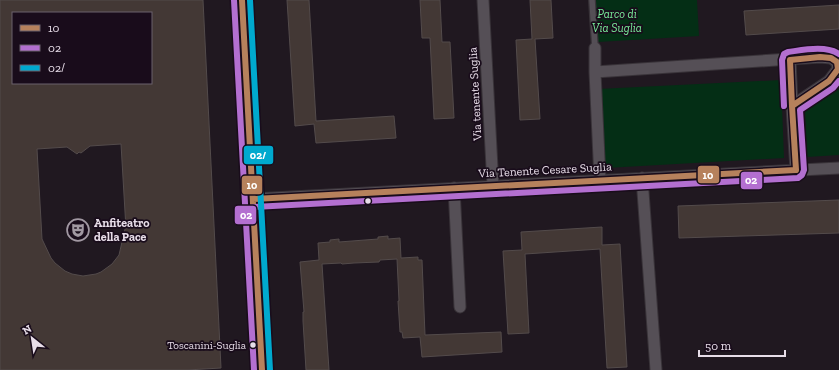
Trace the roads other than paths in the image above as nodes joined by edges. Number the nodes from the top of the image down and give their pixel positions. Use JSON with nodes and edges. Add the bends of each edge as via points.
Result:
{"nodes":[{"id":1,"x":242,"y":0,"type":"edge"},
{"id":2,"x":483,"y":0,"type":"edge"},
{"id":3,"x":592,"y":0,"type":"edge"},
{"id":4,"x":595,"y":48,"type":"joint"},
{"id":5,"x":790,"y":60,"type":"junction"},
{"id":6,"x":595,"y":72,"type":"junction"},
{"id":7,"x":792,"y":106,"type":"junction"},
{"id":8,"x":839,"y":168,"type":"edge"},
{"id":9,"x":796,"y":170,"type":"junction"},
{"id":10,"x":642,"y":178,"type":"junction"},
{"id":11,"x":600,"y":180,"type":"junction"},
{"id":12,"x":493,"y":186,"type":"junction"},
{"id":13,"x":454,"y":188,"type":"junction"},
{"id":14,"x":253,"y":199,"type":"junction"},
{"id":15,"x":460,"y":307,"type":"dead end"},
{"id":16,"x":262,"y":370,"type":"edge"},
{"id":17,"x":656,"y":370,"type":"edge"}],
"edges":[{"from":1,"to":14,"type":"street"},
{"from":2,"to":12,"type":"street","name":"Via tenente Suglia"},
{"from":3,"to":4,"type":"lane"},
{"from":4,"to":6,"type":"street"},
{"from":5,"to":6,"type":"street"},
{"from":5,"to":7,"type":"street"},
{"from":5,"to":7,"type":"street","via":[[831,58],[837,62],[838,70],[829,81]]},
{"from":6,"to":11,"type":"street"},
{"from":7,"to":9,"type":"street"},
{"from":8,"to":9,"type":"street","name":"Via Tenente Cesare Suglia"},
{"from":9,"to":10,"type":"street","name":"Via Tenente Cesare Suglia"},
{"from":10,"to":11,"type":"street","name":"Via Tenente Cesare Suglia"},
{"from":10,"to":17,"type":"street"},
{"from":11,"to":12,"type":"street","name":"Via Tenente Cesare Suglia"},
{"from":12,"to":13,"type":"street","name":"Via Tenente Cesare Suglia"},
{"from":13,"to":14,"type":"street","name":"Via Tenente Cesare Suglia"},
{"from":13,"to":15,"type":"street"},
{"from":14,"to":16,"type":"street"}]}
